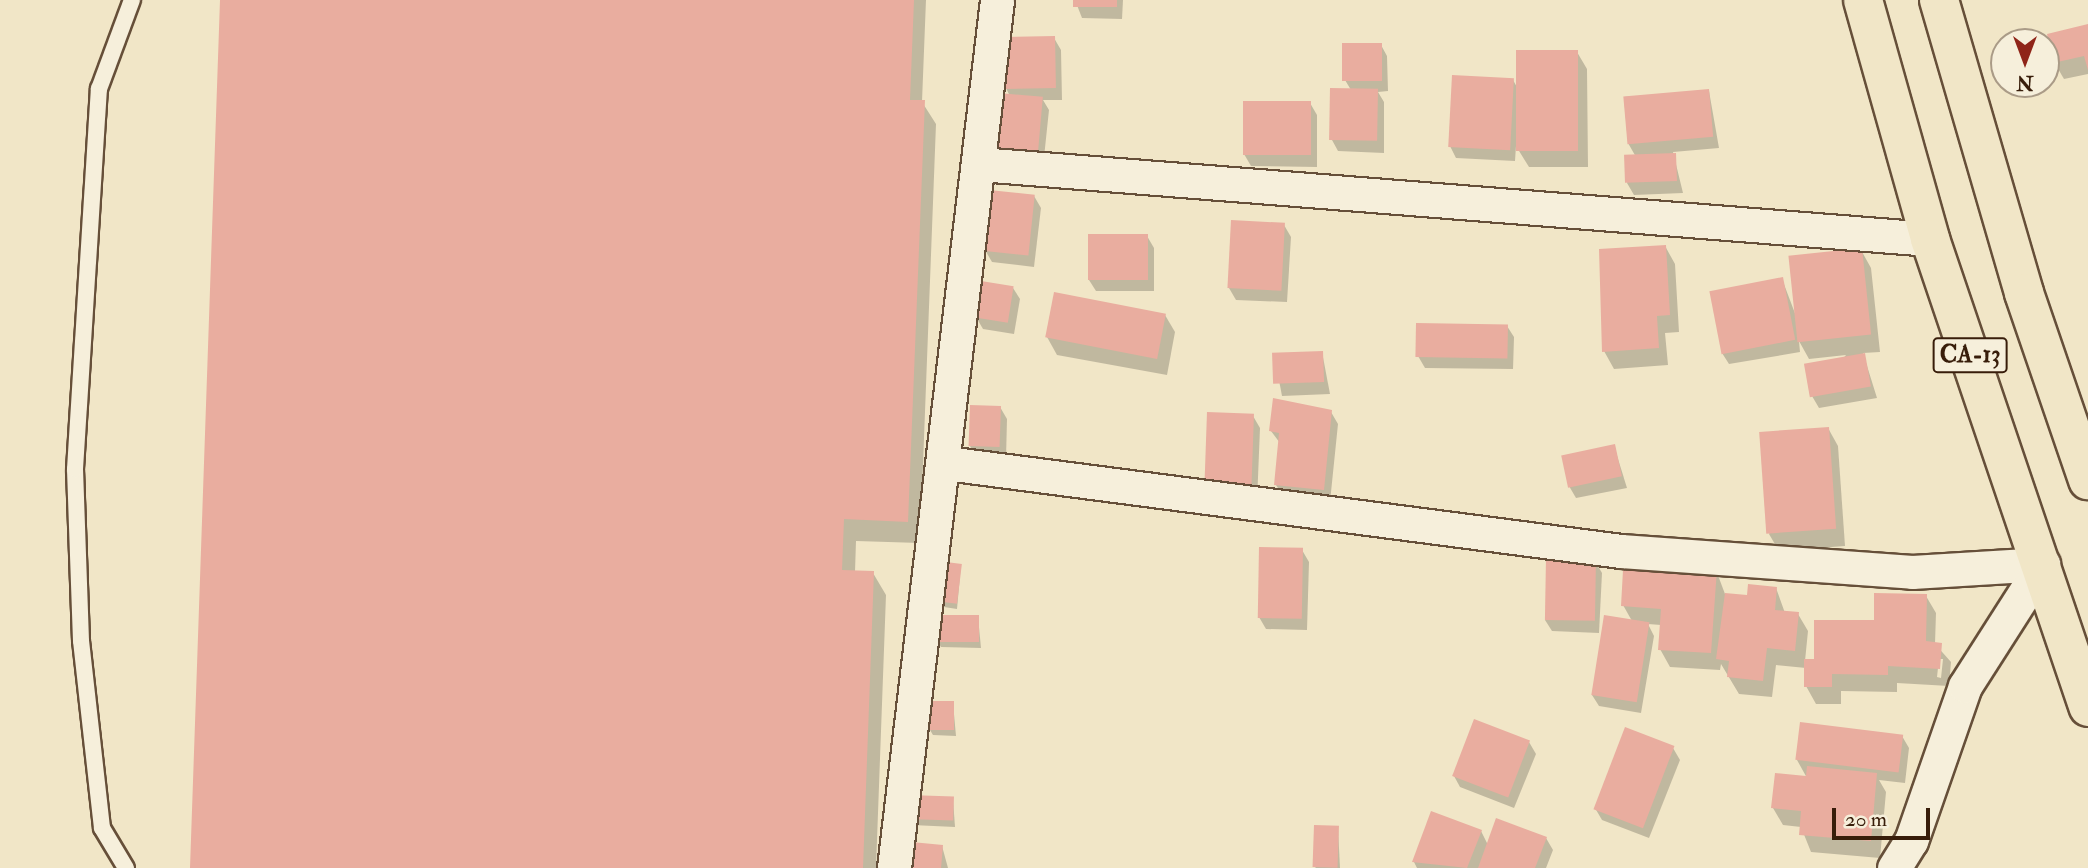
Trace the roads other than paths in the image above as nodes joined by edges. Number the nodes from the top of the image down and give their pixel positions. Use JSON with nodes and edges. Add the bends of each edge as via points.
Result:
{"nodes":[{"id":1,"x":132,"y":0,"type":"edge"},
{"id":2,"x":998,"y":0,"type":"edge"},
{"id":3,"x":1863,"y":0,"type":"edge"},
{"id":4,"x":1939,"y":0,"type":"edge"},
{"id":5,"x":979,"y":164,"type":"junction"},
{"id":6,"x":1930,"y":239,"type":"junction"},
{"id":7,"x":946,"y":463,"type":"junction"},
{"id":8,"x":2088,"y":480,"type":"edge"},
{"id":9,"x":2043,"y":564,"type":"junction"},
{"id":10,"x":2088,"y":707,"type":"edge"},
{"id":11,"x":126,"y":868,"type":"edge"},
{"id":12,"x":894,"y":868,"type":"edge"},
{"id":13,"x":1894,"y":868,"type":"edge"}],
"edges":[{"from":1,"to":11,"type":"lane","via":[[99,89],[75,469],[80,641],[102,828]]},
{"from":2,"to":5,"type":"street"},
{"from":3,"to":6,"type":"highway","number":"CA-13"},
{"from":4,"to":8,"type":"highway","number":"CA-13","via":[[2024,293]]},
{"from":5,"to":6,"type":"street"},
{"from":5,"to":7,"type":"street"},
{"from":6,"to":9,"type":"highway","number":"CA-13"},
{"from":7,"to":9,"type":"street","via":[[1620,551],[1912,572]]},
{"from":7,"to":12,"type":"street"},
{"from":9,"to":10,"type":"highway","number":"CA-13"},
{"from":9,"to":13,"type":"street","via":[[1965,686],[1911,841]]}]}
